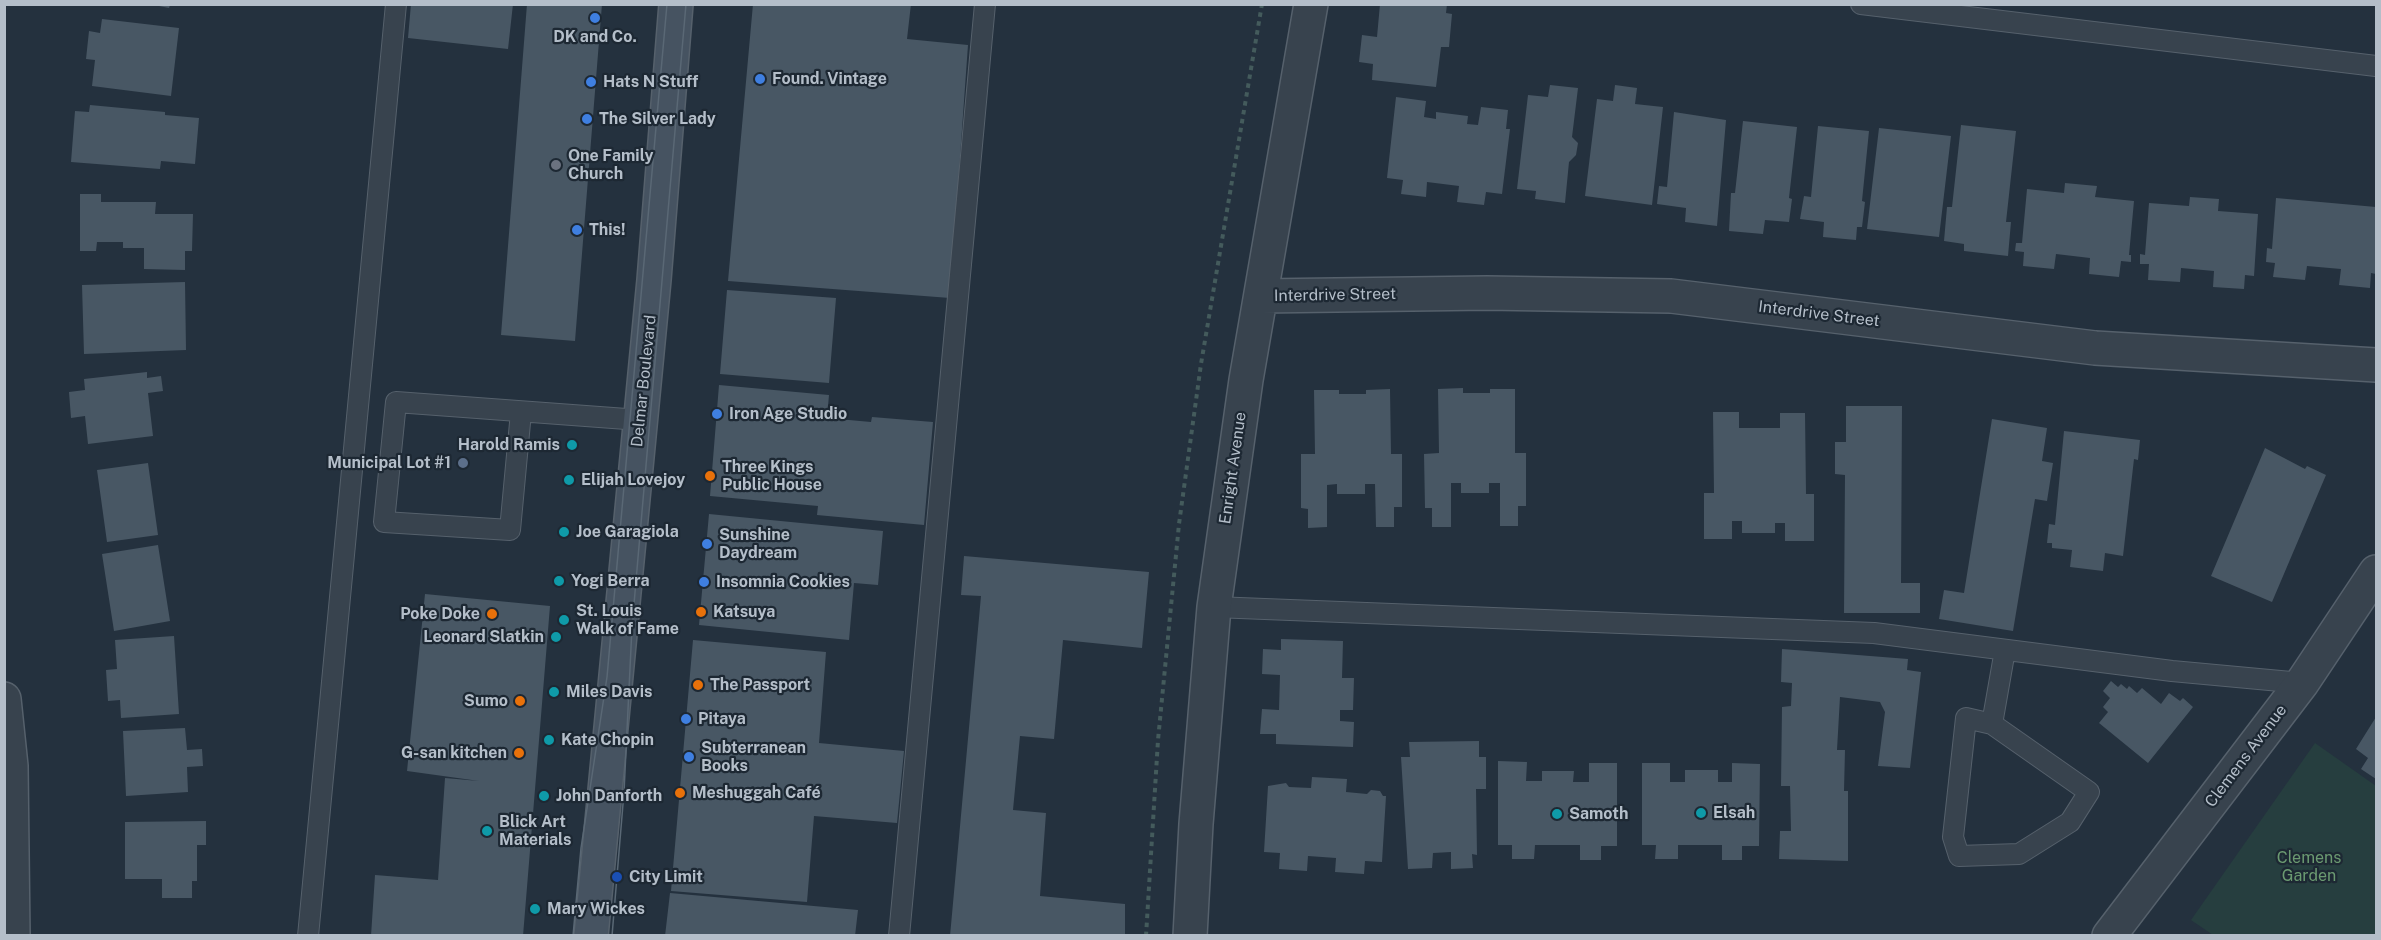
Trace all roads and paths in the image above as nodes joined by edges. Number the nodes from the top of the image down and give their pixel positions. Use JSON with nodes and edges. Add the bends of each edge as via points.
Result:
{"nodes":[{"id":1,"x":396,"y":4,"type":"edge"},
{"id":2,"x":676,"y":4,"type":"edge"},
{"id":3,"x":985,"y":4,"type":"edge"},
{"id":4,"x":1262,"y":4,"type":"edge"},
{"id":5,"x":1311,"y":4,"type":"edge"},
{"id":6,"x":1861,"y":4,"type":"edge"},
{"id":7,"x":2376,"y":66,"type":"edge"},
{"id":8,"x":1261,"y":296,"type":"junction"},
{"id":9,"x":2376,"y":364,"type":"edge"},
{"id":10,"x":520,"y":412,"type":"junction"},
{"id":11,"x":640,"y":420,"type":"junction"},
{"id":12,"x":2376,"y":572,"type":"edge"},
{"id":13,"x":1214,"y":608,"type":"junction"},
{"id":14,"x":2005,"y":650,"type":"junction"},
{"id":15,"x":2302,"y":683,"type":"junction"},
{"id":16,"x":4,"y":699,"type":"edge"},
{"id":17,"x":1992,"y":724,"type":"junction"},
{"id":18,"x":13,"y":936,"type":"edge"},
{"id":19,"x":308,"y":936,"type":"edge"},
{"id":20,"x":591,"y":936,"type":"edge"},
{"id":21,"x":899,"y":936,"type":"edge"},
{"id":22,"x":1146,"y":936,"type":"edge"},
{"id":23,"x":1190,"y":936,"type":"edge"},
{"id":24,"x":2109,"y":936,"type":"edge"}],
"edges":[{"from":1,"to":19,"type":"lane"},
{"from":2,"to":11,"type":"main road","name":"Delmar Boulevard"},
{"from":3,"to":21,"type":"lane"},
{"from":4,"to":22,"type":"path","via":[[1201,364],[1182,501],[1165,654]]},
{"from":5,"to":8,"type":"street","name":"Enright Avenue"},
{"from":6,"to":7,"type":"lane"},
{"from":8,"to":9,"type":"street","name":"Interdrive Street","via":[[1487,292],[1671,296],[2095,348]]},
{"from":8,"to":13,"type":"street","name":"Enright Avenue"},
{"from":10,"to":10,"type":"lane","via":[[396,402],[384,522],[510,530]]},
{"from":10,"to":11,"type":"lane"},
{"from":11,"to":20,"type":"main road","name":"Delmar Boulevard"},
{"from":12,"to":15,"type":"street","name":"Clemens Avenue"},
{"from":13,"to":14,"type":"lane","via":[[1770,627],[1874,633]]},
{"from":13,"to":23,"type":"street","name":"Enright Avenue"},
{"from":14,"to":15,"type":"lane"},
{"from":14,"to":17,"type":"lane"},
{"from":15,"to":24,"type":"street","name":"Clemens Avenue"},
{"from":16,"to":18,"type":"street","via":[[11,766]]},
{"from":17,"to":17,"type":"lane","via":[[2089,792],[2070,822],[2019,854],[1959,856],[1953,837],[1966,718]]}]}
